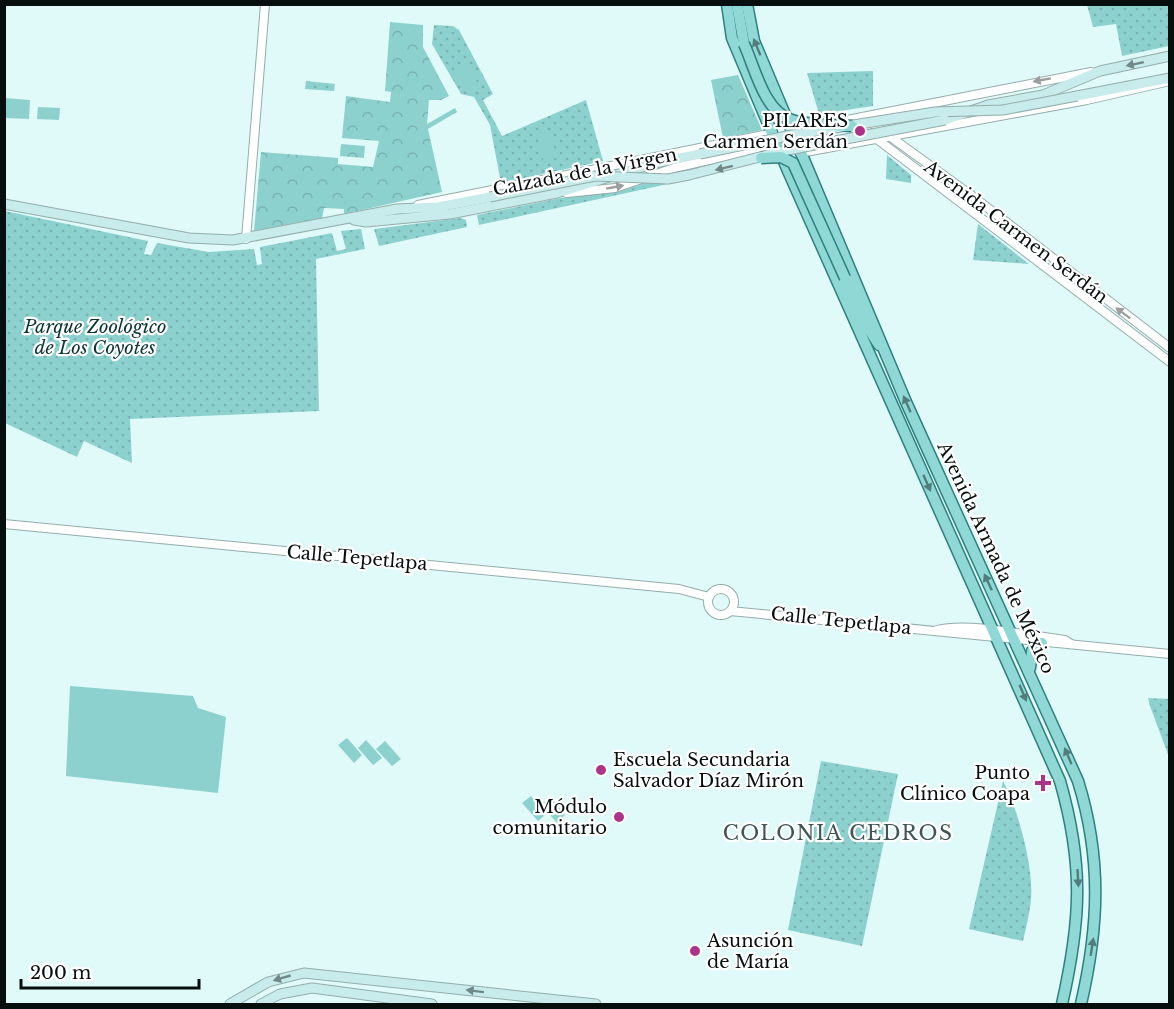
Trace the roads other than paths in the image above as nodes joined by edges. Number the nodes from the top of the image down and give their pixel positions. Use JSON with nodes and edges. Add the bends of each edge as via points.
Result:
{"nodes":[{"id":1,"x":265,"y":4,"type":"edge"},
{"id":2,"x":727,"y":4,"type":"edge"},
{"id":3,"x":737,"y":4,"type":"edge"},
{"id":4,"x":747,"y":4,"type":"edge"},
{"id":5,"x":1170,"y":56,"type":"edge"},
{"id":6,"x":1100,"y":71,"type":"junction"},
{"id":7,"x":1170,"y":80,"type":"edge"},
{"id":8,"x":863,"y":117,"type":"junction"},
{"id":9,"x":848,"y":123,"type":"junction"},
{"id":10,"x":772,"y":133,"type":"junction"},
{"id":11,"x":889,"y":138,"type":"junction"},
{"id":12,"x":795,"y":140,"type":"junction"},
{"id":13,"x":877,"y":140,"type":"junction"},
{"id":14,"x":854,"y":143,"type":"junction"},
{"id":15,"x":777,"y":145,"type":"junction"},
{"id":16,"x":800,"y":153,"type":"junction"},
{"id":17,"x":761,"y":158,"type":"junction"},
{"id":18,"x":556,"y":193,"type":"junction"},
{"id":19,"x":4,"y":204,"type":"edge"},
{"id":20,"x":397,"y":209,"type":"junction"},
{"id":21,"x":351,"y":219,"type":"junction"},
{"id":22,"x":246,"y":239,"type":"junction"},
{"id":23,"x":1170,"y":348,"type":"edge"},
{"id":24,"x":885,"y":352,"type":"junction"},
{"id":25,"x":1170,"y":362,"type":"edge"},
{"id":26,"x":4,"y":524,"type":"edge"},
{"id":27,"x":709,"y":597,"type":"junction"},
{"id":28,"x":734,"y":601,"type":"junction"},
{"id":29,"x":730,"y":611,"type":"junction"},
{"id":30,"x":748,"y":611,"type":"junction"},
{"id":31,"x":997,"y":635,"type":"junction"},
{"id":32,"x":1015,"y":638,"type":"junction"},
{"id":33,"x":1042,"y":643,"type":"junction"},
{"id":34,"x":1071,"y":644,"type":"junction"},
{"id":35,"x":1170,"y":654,"type":"edge"},
{"id":36,"x":1030,"y":671,"type":"junction"},
{"id":37,"x":230,"y":1005,"type":"edge"},
{"id":38,"x":261,"y":1005,"type":"edge"},
{"id":39,"x":432,"y":1005,"type":"edge"},
{"id":40,"x":596,"y":1005,"type":"edge"},
{"id":41,"x":1062,"y":1005,"type":"edge"},
{"id":42,"x":1081,"y":1005,"type":"edge"}],
"edges":[{"from":1,"to":22,"type":"street"},
{"from":2,"to":10,"type":"main road","name":"Avenida Armada de México","via":[[732,38]]},
{"from":3,"to":9,"type":"main road","bridge":true,"via":[[744,44],[779,114],[796,121]]},
{"from":12,"to":4,"type":"main road","name":"Avenida Armada de México","one_way":true,"via":[[754,41]]},
{"from":5,"to":6,"type":"main road","name":"Calzada de la Virgen","one_way":true},
{"from":6,"to":8,"type":"street","name":"Calzada de la Virgen","one_way":true},
{"from":6,"to":17,"type":"main road","name":"Calzada de la Virgen","bridge":true,"via":[[1043,95],[988,105],[945,120]]},
{"from":7,"to":9,"type":"main road","name":"Calzada de la Virgen","bridge":true,"via":[[1003,110],[935,112]]},
{"from":7,"to":11,"type":"street","name":"Calzada de la Virgen"},
{"from":8,"to":9,"type":"street","name":"Calzada de la Virgen"},
{"from":8,"to":11,"type":"street","name":"Avenida Carmen Serdán"},
{"from":9,"to":12,"type":"street","name":"Calzada de la Virgen"},
{"from":9,"to":14,"type":"street","via":[[839,125],[838,135]]},
{"from":9,"to":18,"type":"main road","name":"Calzada de la Virgen","bridge":true,"via":[[655,163]]},
{"from":10,"to":15,"type":"main road","name":"Avenida Armada de México"},
{"from":10,"to":20,"type":"street","name":"Calzada de la Virgen"},
{"from":11,"to":13,"type":"street","name":"Calzada de la Virgen"},
{"from":23,"to":11,"type":"street","name":"Avenida Carmen Serdán","one_way":true,"via":[[961,188]]},
{"from":12,"to":16,"type":"main road","name":"Avenida Armada de México"},
{"from":13,"to":14,"type":"street","name":"Calzada de la Virgen"},
{"from":13,"to":25,"type":"street","name":"Avenida Carmen Serdán"},
{"from":14,"to":16,"type":"street","name":"Calzada de la Virgen"},
{"from":18,"to":15,"type":"street","one_way":true,"via":[[615,188],[674,168]]},
{"from":15,"to":31,"type":"main road","name":"Avenida Armada de México","one_way":true},
{"from":16,"to":24,"type":"main road","name":"Avenida Armada de México"},
{"from":17,"to":20,"type":"main road","name":"Calzada de la Virgen","one_way":true,"bridge":true,"via":[[679,177],[595,176],[438,207]]},
{"from":17,"to":24,"type":"main road","bridge":true,"via":[[789,159],[799,171],[863,320]]},
{"from":18,"to":21,"type":"main road","name":"Calzada de la Virgen","via":[[450,214],[366,222]]},
{"from":19,"to":22,"type":"main road","name":"Calzada de la Virgen","via":[[189,238]]},
{"from":20,"to":21,"type":"main road","name":"Calzada de la Virgen"},
{"from":21,"to":22,"type":"main road","name":"Calzada de la Virgen"},
{"from":32,"to":24,"type":"main road","name":"Avenida Armada de México","one_way":true},
{"from":26,"to":27,"type":"street","name":"Calle Tepetlapa","via":[[679,589]]},
{"from":27,"to":28,"type":"street","via":[[722,589]]},
{"from":27,"to":29,"type":"street","via":[[713,612],[722,615]]},
{"from":28,"to":29,"type":"street"},
{"from":28,"to":30,"type":"street","name":"Calle Tepetlapa"},
{"from":29,"to":30,"type":"street","name":"Calle Tepetlapa"},
{"from":30,"to":31,"type":"street","name":"Calle Tepetlapa","via":[[948,634]]},
{"from":31,"to":32,"type":"street","name":"Calle Tepetlapa"},
{"from":31,"to":41,"type":"main road","name":"Avenida Armada de México","one_way":true,"via":[[1060,781],[1075,844],[1079,904]]},
{"from":32,"to":33,"type":"street","name":"Calle Tepetlapa"},
{"from":32,"to":34,"type":"street","name":"Calle Tepetlapa","via":[[1065,640]]},
{"from":32,"to":36,"type":"main road","name":"Avenida Armada de México"},
{"from":33,"to":34,"type":"street","name":"Calle Tepetlapa"},
{"from":33,"to":36,"type":"main road","via":[[1032,651]]},
{"from":34,"to":35,"type":"street","name":"Calle Tepetlapa"},
{"from":42,"to":36,"type":"main road","name":"Avenida Armada de México","one_way":true,"via":[[1094,933],[1095,852],[1078,781]]},
{"from":40,"to":37,"type":"main road","one_way":true,"via":[[304,973],[268,982]]},
{"from":38,"to":39,"type":"main road","via":[[280,994],[312,988]]}]}
